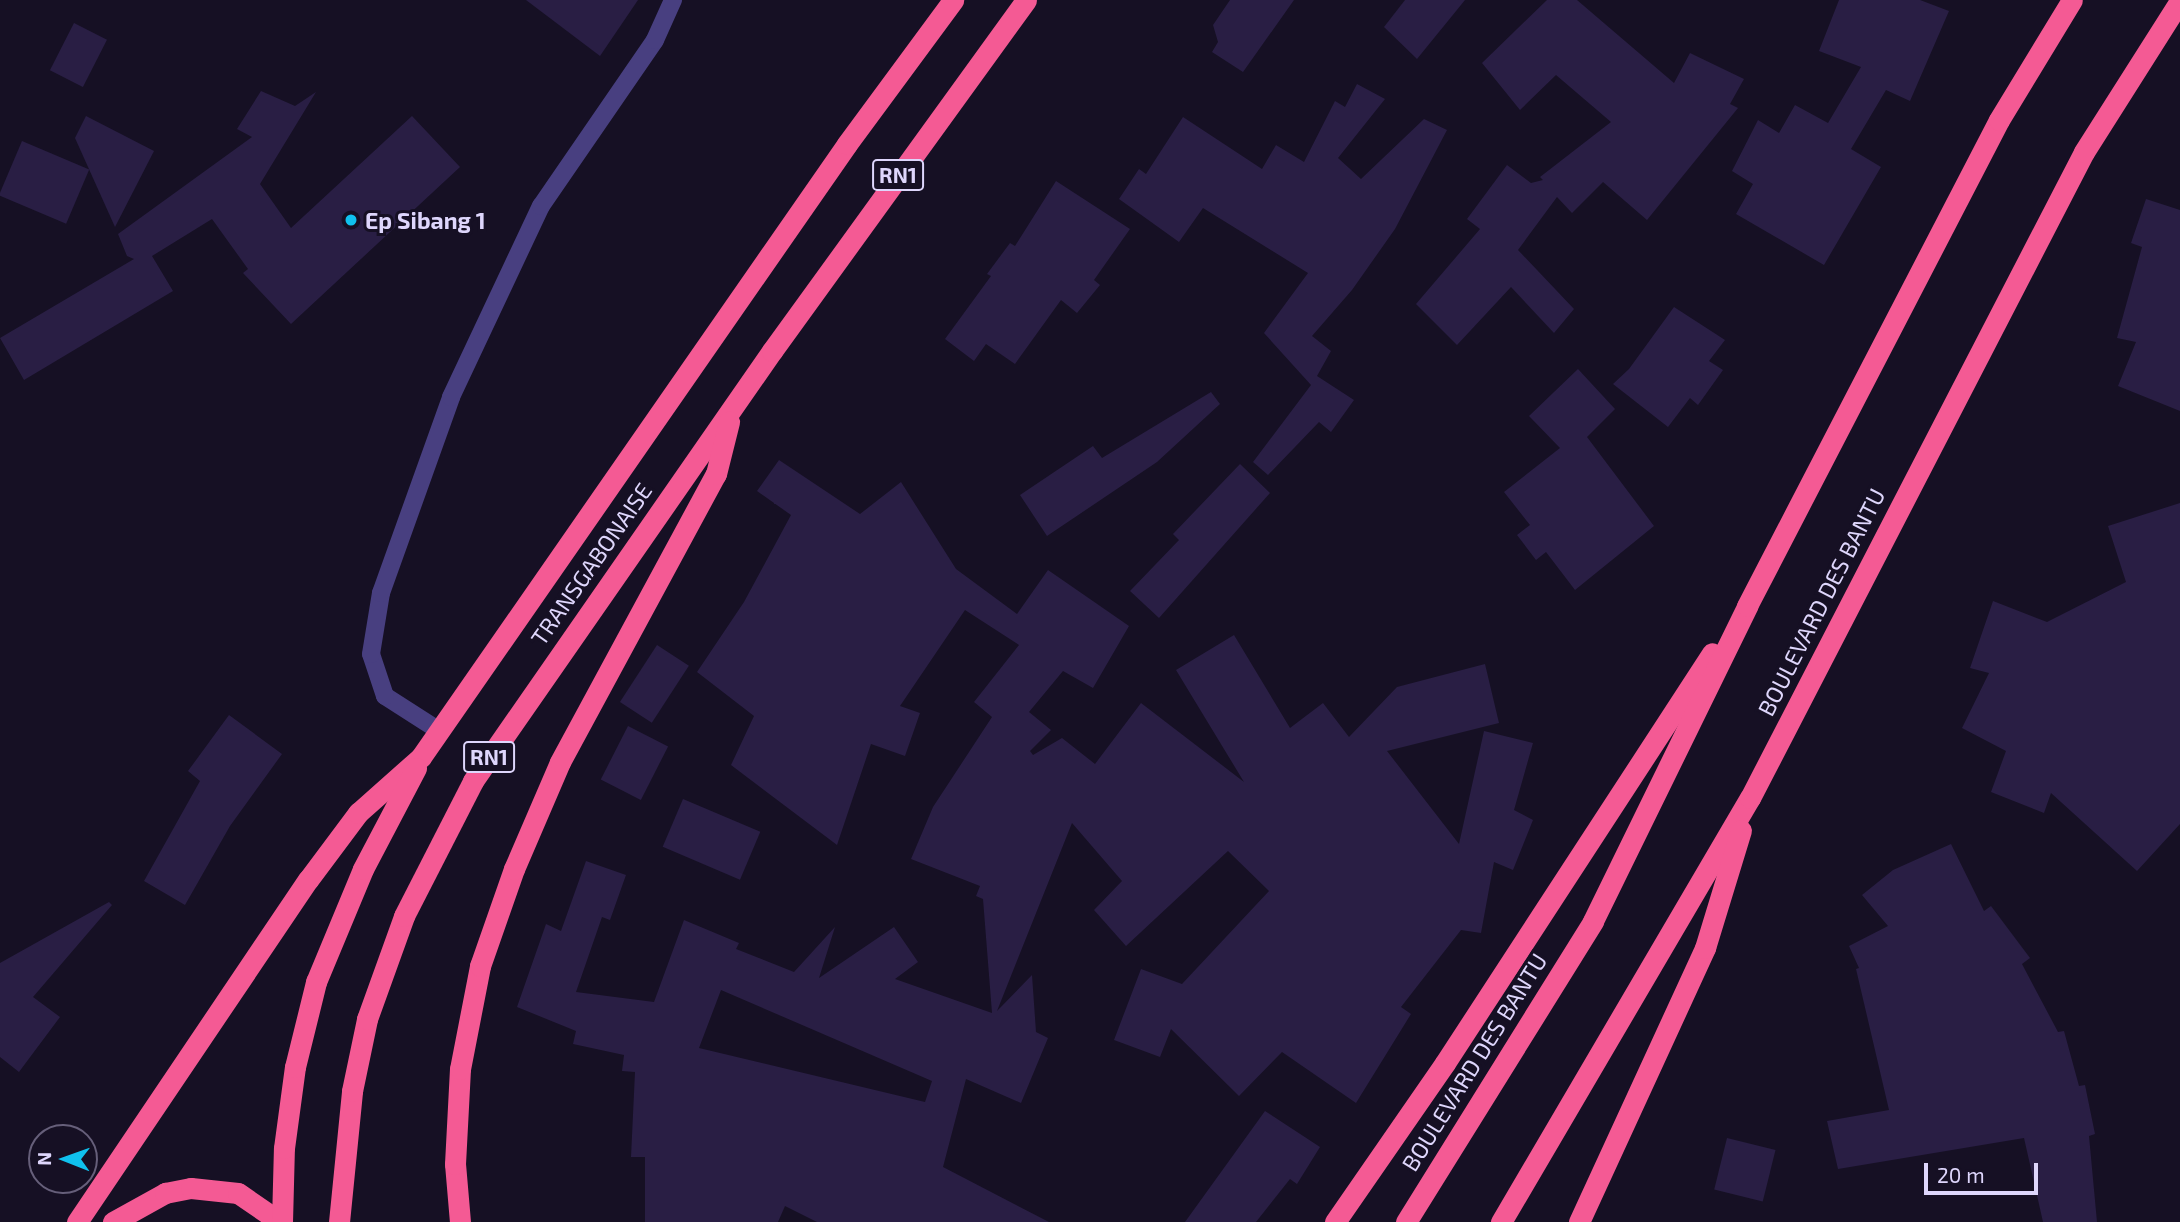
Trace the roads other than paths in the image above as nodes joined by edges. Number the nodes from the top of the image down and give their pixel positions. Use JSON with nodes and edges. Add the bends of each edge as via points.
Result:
{"nodes":[{"id":1,"x":673,"y":0,"type":"edge"},
{"id":2,"x":953,"y":0,"type":"edge"},
{"id":3,"x":1026,"y":0,"type":"edge"},
{"id":4,"x":2072,"y":0,"type":"edge"},
{"id":5,"x":2180,"y":1,"type":"edge"},
{"id":6,"x":732,"y":408,"type":"junction"},
{"id":7,"x":1747,"y":607,"type":"junction"},
{"id":8,"x":438,"y":730,"type":"junction"},
{"id":9,"x":421,"y":757,"type":"junction"},
{"id":10,"x":1750,"y":798,"type":"junction"},
{"id":11,"x":77,"y":1222,"type":"edge"},
{"id":12,"x":113,"y":1222,"type":"edge"},
{"id":13,"x":281,"y":1222,"type":"edge"},
{"id":14,"x":339,"y":1222,"type":"edge"},
{"id":15,"x":460,"y":1222,"type":"edge"},
{"id":16,"x":1335,"y":1222,"type":"edge"},
{"id":17,"x":1406,"y":1222,"type":"edge"},
{"id":18,"x":1500,"y":1222,"type":"edge"},
{"id":19,"x":1579,"y":1222,"type":"edge"}],
"edges":[{"from":1,"to":8,"type":"street","via":[[655,40],[541,206],[451,397],[385,581],[371,654],[385,696]]},
{"from":2,"to":8,"type":"highway","name":"TRANSGABONAISE","number":"RN1","via":[[847,144]]},
{"from":3,"to":6,"type":"highway","name":"TRANSGABONAISE","number":"RN1"},
{"from":4,"to":7,"type":"highway","name":"BOULEVARD DES BANTU","via":[[1999,120]]},
{"from":5,"to":10,"type":"highway","name":"BOULEVARD DES BANTU","via":[[2084,152]]},
{"from":6,"to":14,"type":"highway","name":"TRANSGABONAISE","number":"RN1","via":[[473,781],[404,916],[367,1019],[352,1091]]},
{"from":6,"to":15,"type":"highway","via":[[716,474],[560,762],[513,869],[480,966],[460,1069],[455,1164]]},
{"from":7,"to":16,"type":"highway","via":[[1675,704],[1445,1063]]},
{"from":7,"to":17,"type":"highway","name":"BOULEVARD DES BANTU","via":[[1593,921]]},
{"from":8,"to":9,"type":"highway","number":"RN1"},
{"from":9,"to":11,"type":"highway","via":[[358,813],[308,880]]},
{"from":9,"to":13,"type":"highway","number":"RN1","via":[[363,869],[316,982],[295,1067],[284,1148]]},
{"from":10,"to":18,"type":"highway","name":"BOULEVARD DES BANTU"},
{"from":10,"to":19,"type":"highway","via":[[1705,948]]},
{"from":12,"to":13,"type":"highway","via":[[165,1193],[191,1188],[238,1193]]}]}
